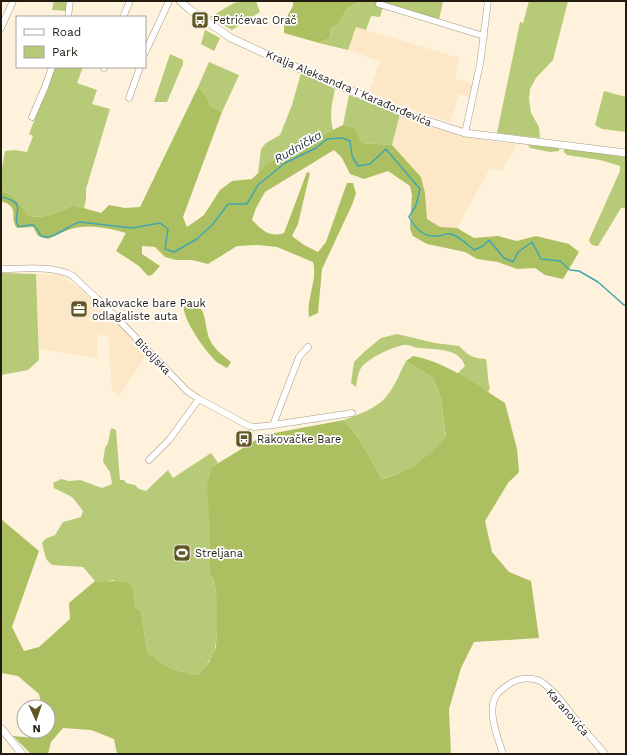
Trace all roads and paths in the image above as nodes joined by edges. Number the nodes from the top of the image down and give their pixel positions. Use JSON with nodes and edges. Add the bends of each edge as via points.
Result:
{"nodes":[{"id":1,"x":13,"y":1,"type":"edge"},
{"id":2,"x":70,"y":1,"type":"edge"},
{"id":3,"x":130,"y":1,"type":"edge"},
{"id":4,"x":169,"y":1,"type":"edge"},
{"id":5,"x":488,"y":1,"type":"edge"},
{"id":6,"x":182,"y":2,"type":"edge"},
{"id":7,"x":379,"y":4,"type":"dead end"},
{"id":8,"x":68,"y":16,"type":"edge"},
{"id":9,"x":124,"y":16,"type":"edge"},
{"id":10,"x":1,"y":28,"type":"edge"},
{"id":11,"x":484,"y":36,"type":"junction"},
{"id":12,"x":146,"y":51,"type":"edge"},
{"id":13,"x":52,"y":68,"type":"edge"},
{"id":14,"x":140,"y":68,"type":"edge"},
{"id":15,"x":129,"y":98,"type":"dead end"},
{"id":16,"x":32,"y":117,"type":"dead end"},
{"id":17,"x":466,"y":133,"type":"junction"},
{"id":18,"x":626,"y":153,"type":"edge"},
{"id":19,"x":1,"y":269,"type":"edge"},
{"id":20,"x":308,"y":347,"type":"dead end"},
{"id":21,"x":199,"y":399,"type":"junction"},
{"id":22,"x":352,"y":413,"type":"dead end"},
{"id":23,"x":273,"y":425,"type":"junction"},
{"id":24,"x":149,"y":460,"type":"dead end"},
{"id":25,"x":1,"y":728,"type":"edge"},
{"id":26,"x":22,"y":754,"type":"edge"},
{"id":27,"x":503,"y":754,"type":"edge"},
{"id":28,"x":605,"y":754,"type":"edge"}],
"edges":[{"from":1,"to":10,"type":"street"},
{"from":2,"to":8,"type":"street"},
{"from":3,"to":9,"type":"street"},
{"from":4,"to":12,"type":"street"},
{"from":5,"to":11,"type":"street"},
{"from":6,"to":17,"type":"street","name":"Kralja Aleksandra I Karađorđevića","via":[[231,38],[406,114]]},
{"from":7,"to":11,"type":"street"},
{"from":11,"to":17,"type":"street"},
{"from":13,"to":16,"type":"street"},
{"from":14,"to":15,"type":"street"},
{"from":17,"to":18,"type":"street","name":"Kralja Aleksandra I Karađorđevića"},
{"from":19,"to":21,"type":"street","name":"Bitoljska","via":[[55,270],[73,276],[187,391]]},
{"from":20,"to":23,"type":"street","via":[[299,357]]},
{"from":21,"to":23,"type":"street","name":"Bitoljska","via":[[243,423],[255,427]]},
{"from":21,"to":24,"type":"street","via":[[169,440]]},
{"from":22,"to":23,"type":"street","name":"Bitoljska"},
{"from":25,"to":26,"type":"street"},
{"from":27,"to":28,"type":"street","name":"Karanovića","via":[[492,714],[494,703],[497,694],[516,680],[526,678],[539,681],[550,689]]}]}
